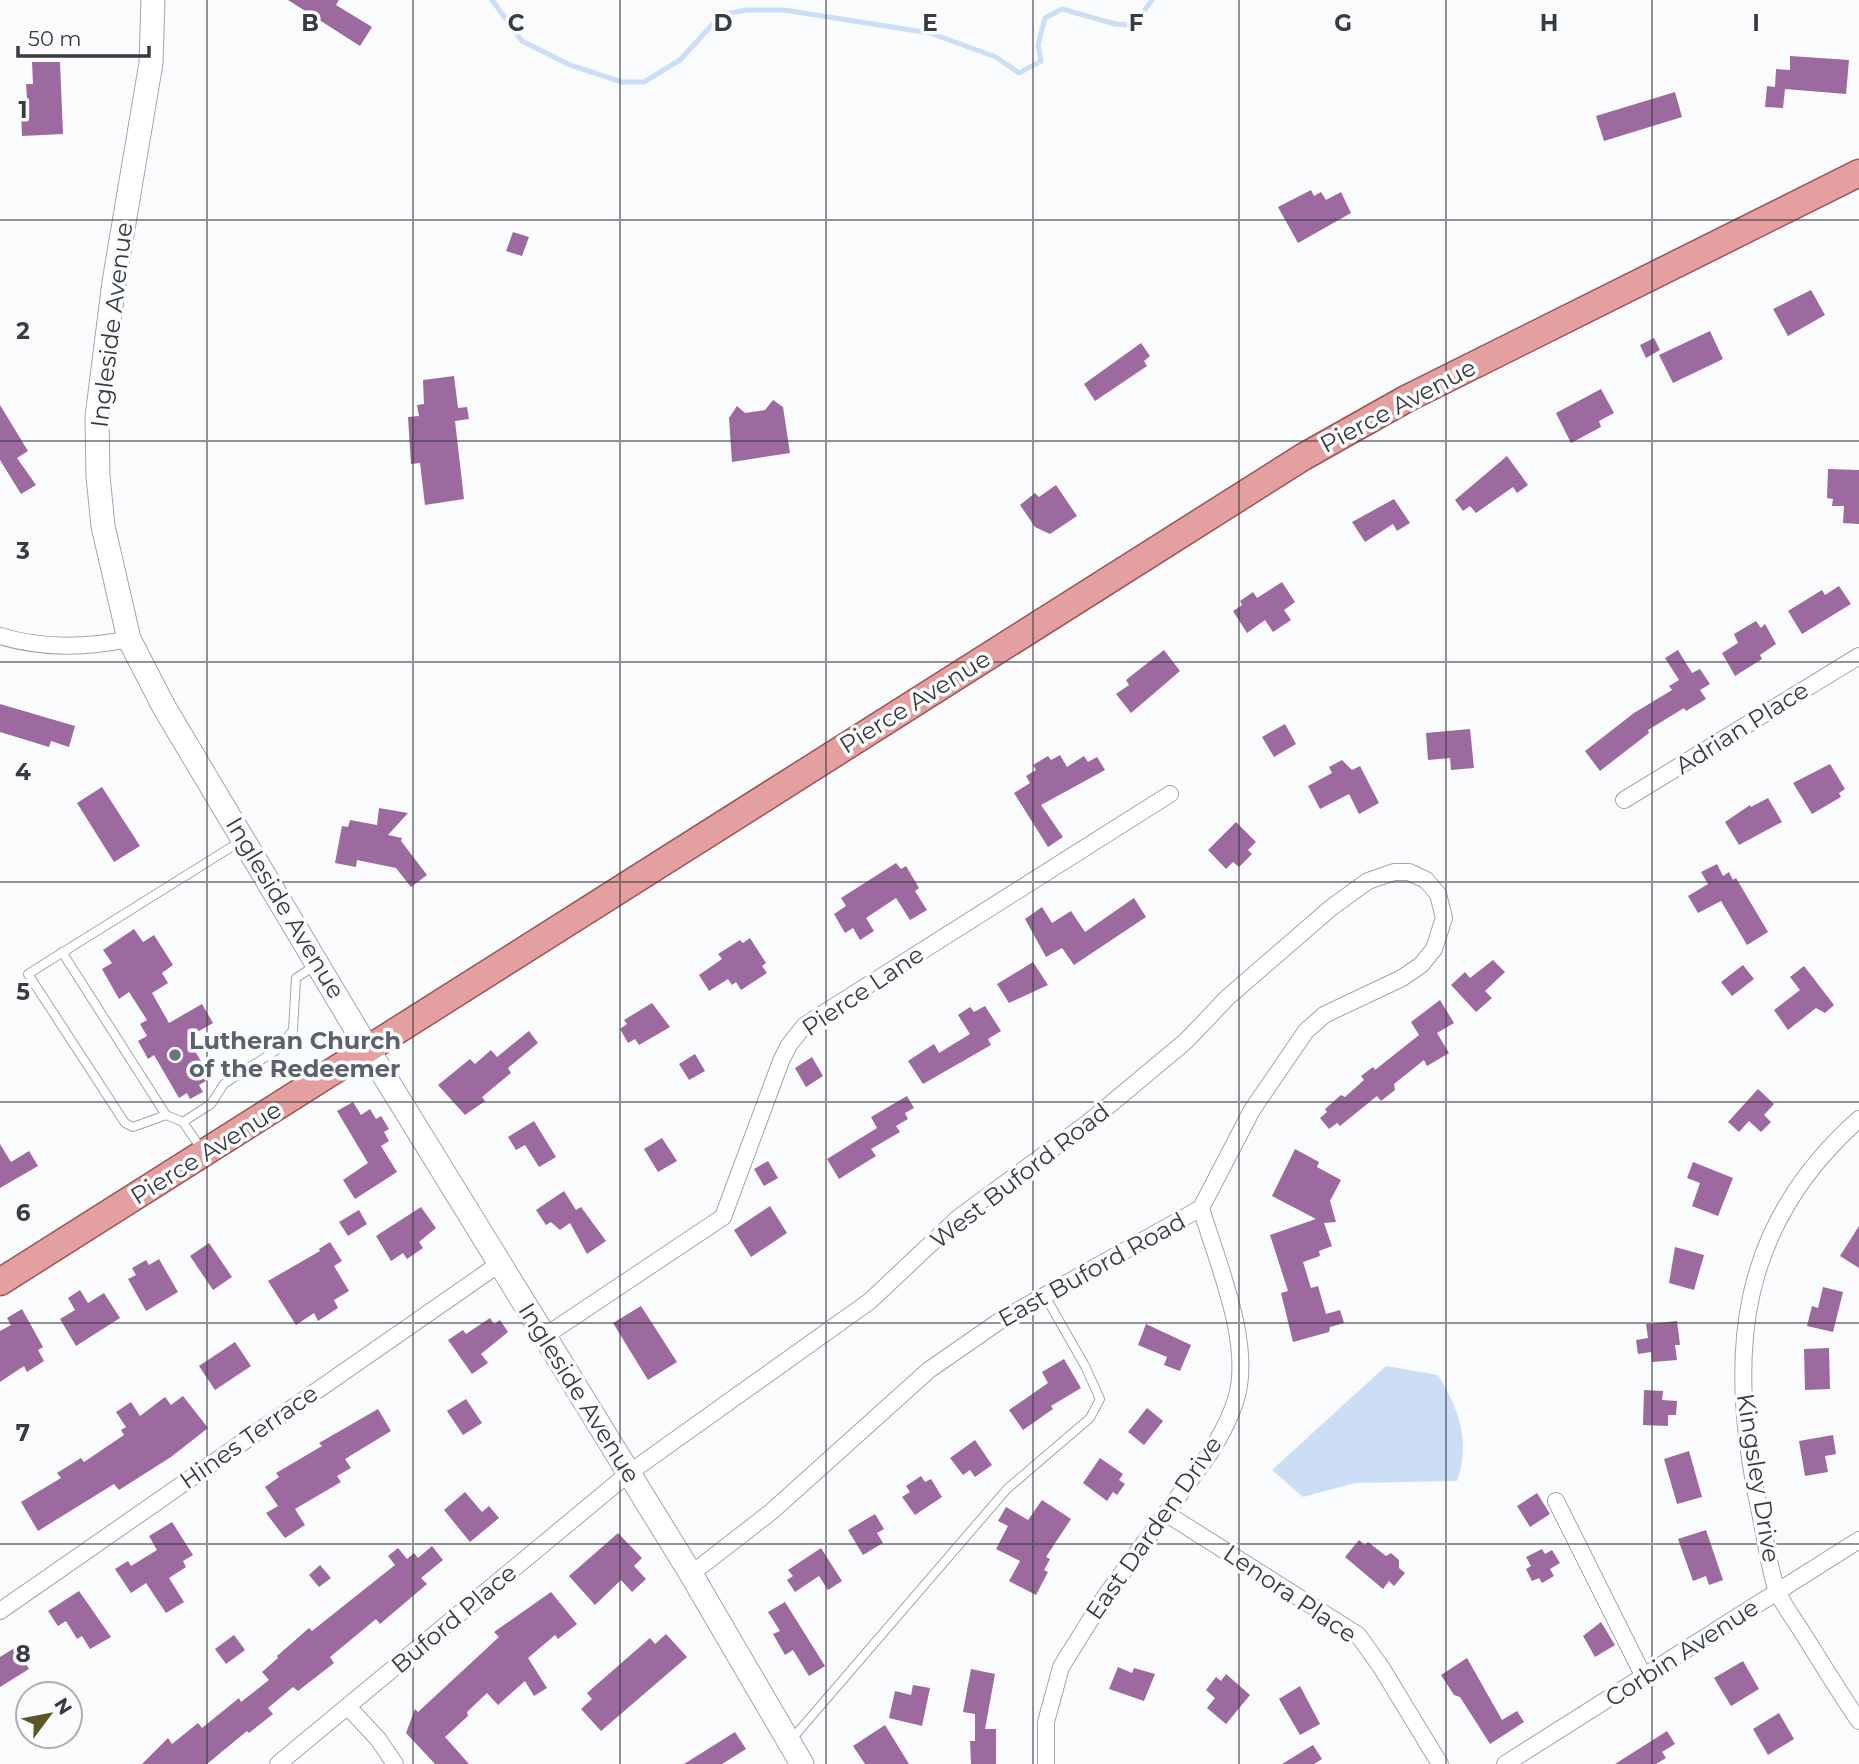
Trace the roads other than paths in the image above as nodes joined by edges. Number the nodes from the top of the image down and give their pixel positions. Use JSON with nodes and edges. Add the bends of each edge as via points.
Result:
{"nodes":[{"id":1,"x":153,"y":0,"type":"edge"},
{"id":2,"x":1859,"y":173,"type":"edge"},
{"id":3,"x":0,"y":636,"type":"edge"},
{"id":4,"x":129,"y":639,"type":"junction"},
{"id":5,"x":1859,"y":656,"type":"edge"},
{"id":6,"x":1170,"y":794,"type":"dead end"},
{"id":7,"x":1624,"y":800,"type":"dead end"},
{"id":8,"x":243,"y":840,"type":"junction"},
{"id":9,"x":1400,"y":872,"type":"joint"},
{"id":10,"x":62,"y":952,"type":"junction"},
{"id":11,"x":318,"y":964,"type":"junction"},
{"id":12,"x":369,"y":1051,"type":"junction"},
{"id":13,"x":166,"y":1115,"type":"junction"},
{"id":14,"x":1859,"y":1119,"type":"edge"},
{"id":15,"x":183,"y":1122,"type":"junction"},
{"id":16,"x":204,"y":1155,"type":"junction"},
{"id":17,"x":1201,"y":1208,"type":"junction"},
{"id":18,"x":499,"y":1264,"type":"junction"},
{"id":19,"x":0,"y":1282,"type":"edge"},
{"id":20,"x":1044,"y":1295,"type":"junction"},
{"id":21,"x":545,"y":1336,"type":"junction"},
{"id":22,"x":629,"y":1473,"type":"junction"},
{"id":23,"x":1556,"y":1501,"type":"dead end"},
{"id":24,"x":1167,"y":1514,"type":"junction"},
{"id":25,"x":1859,"y":1540,"type":"edge"},
{"id":26,"x":691,"y":1574,"type":"junction"},
{"id":27,"x":1778,"y":1591,"type":"junction"},
{"id":28,"x":0,"y":1611,"type":"edge"},
{"id":29,"x":1644,"y":1676,"type":"junction"},
{"id":30,"x":348,"y":1707,"type":"junction"},
{"id":31,"x":1859,"y":1721,"type":"edge"},
{"id":32,"x":789,"y":1742,"type":"junction"},
{"id":33,"x":278,"y":1764,"type":"edge"},
{"id":34,"x":395,"y":1764,"type":"edge"},
{"id":35,"x":802,"y":1764,"type":"edge"},
{"id":36,"x":1046,"y":1764,"type":"edge"},
{"id":37,"x":1440,"y":1764,"type":"edge"},
{"id":38,"x":1505,"y":1764,"type":"edge"}],
"edges":[{"from":1,"to":4,"type":"street","name":"Ingleside Avenue","via":[[151,63],[114,282],[97,417],[103,526]]},
{"from":2,"to":12,"type":"main road","name":"Pierce Avenue","via":[[1406,399],[1303,457]]},
{"from":3,"to":4,"type":"street","via":[[50,646],[91,647]]},
{"from":4,"to":8,"type":"street","name":"Ingleside Avenue","via":[[164,708]]},
{"from":5,"to":7,"type":"street","name":"Adrian Place"},
{"from":6,"to":21,"type":"street","name":"Pierce Lane","via":[[805,1025],[781,1061],[723,1217]]},
{"from":8,"to":10,"type":"lane"},
{"from":8,"to":11,"type":"street","name":"Ingleside Avenue"},
{"from":9,"to":17,"type":"street","name":"East Buford Road","via":[[1426,880],[1438,894],[1444,918],[1434,949],[1402,978],[1324,1016],[1306,1031],[1252,1110]]},
{"from":9,"to":22,"type":"street","name":"West Buford Road","via":[[1368,881],[1332,907],[1228,997],[1177,1049],[1089,1122],[958,1218],[870,1301]]},
{"from":10,"to":13,"type":"lane"},
{"from":10,"to":13,"type":"lane","via":[[28,974],[125,1123],[133,1127]]},
{"from":11,"to":12,"type":"street","name":"Ingleside Avenue"},
{"from":11,"to":15,"type":"lane","via":[[296,978],[293,1030],[285,1040],[225,1084],[211,1104]]},
{"from":12,"to":16,"type":"main road","name":"Pierce Avenue"},
{"from":12,"to":18,"type":"street","name":"Ingleside Avenue"},
{"from":13,"to":15,"type":"lane"},
{"from":14,"to":27,"type":"street","name":"Kingsley Drive","via":[[1822,1155],[1793,1197],[1773,1230],[1749,1299],[1743,1345],[1744,1416]]},
{"from":15,"to":16,"type":"lane"},
{"from":16,"to":19,"type":"main road","name":"Pierce Avenue"},
{"from":17,"to":20,"type":"street","name":"East Buford Road"},
{"from":17,"to":24,"type":"street","name":"East Darden Drive","via":[[1235,1324],[1241,1369],[1225,1429]]},
{"from":18,"to":21,"type":"street","name":"Ingleside Avenue"},
{"from":18,"to":28,"type":"street","name":"Hines Terrace"},
{"from":20,"to":26,"type":"street","name":"East Buford Road","via":[[929,1370],[771,1512]]},
{"from":20,"to":32,"type":"lane","via":[[1100,1399],[1090,1418],[1007,1489]]},
{"from":21,"to":22,"type":"street","name":"Ingleside Avenue"},
{"from":22,"to":26,"type":"street","name":"Ingleside Avenue"},
{"from":22,"to":30,"type":"street","name":"Buford Place"},
{"from":23,"to":29,"type":"street"},
{"from":24,"to":36,"type":"street","name":"East Darden Drive","via":[[1104,1598],[1061,1667],[1046,1722]]},
{"from":24,"to":37,"type":"street","name":"Lenora Place","via":[[1358,1635]]},
{"from":25,"to":27,"type":"street","name":"Corbin Avenue"},
{"from":26,"to":32,"type":"street","name":"Ingleside Avenue"},
{"from":27,"to":29,"type":"street","name":"Corbin Avenue"},
{"from":27,"to":31,"type":"street","name":"Kingsley Drive"},
{"from":29,"to":38,"type":"street","name":"Corbin Avenue"},
{"from":30,"to":33,"type":"street","name":"Buford Place"},
{"from":30,"to":34,"type":"street"},
{"from":32,"to":35,"type":"street","name":"Ingleside Avenue"}]}
